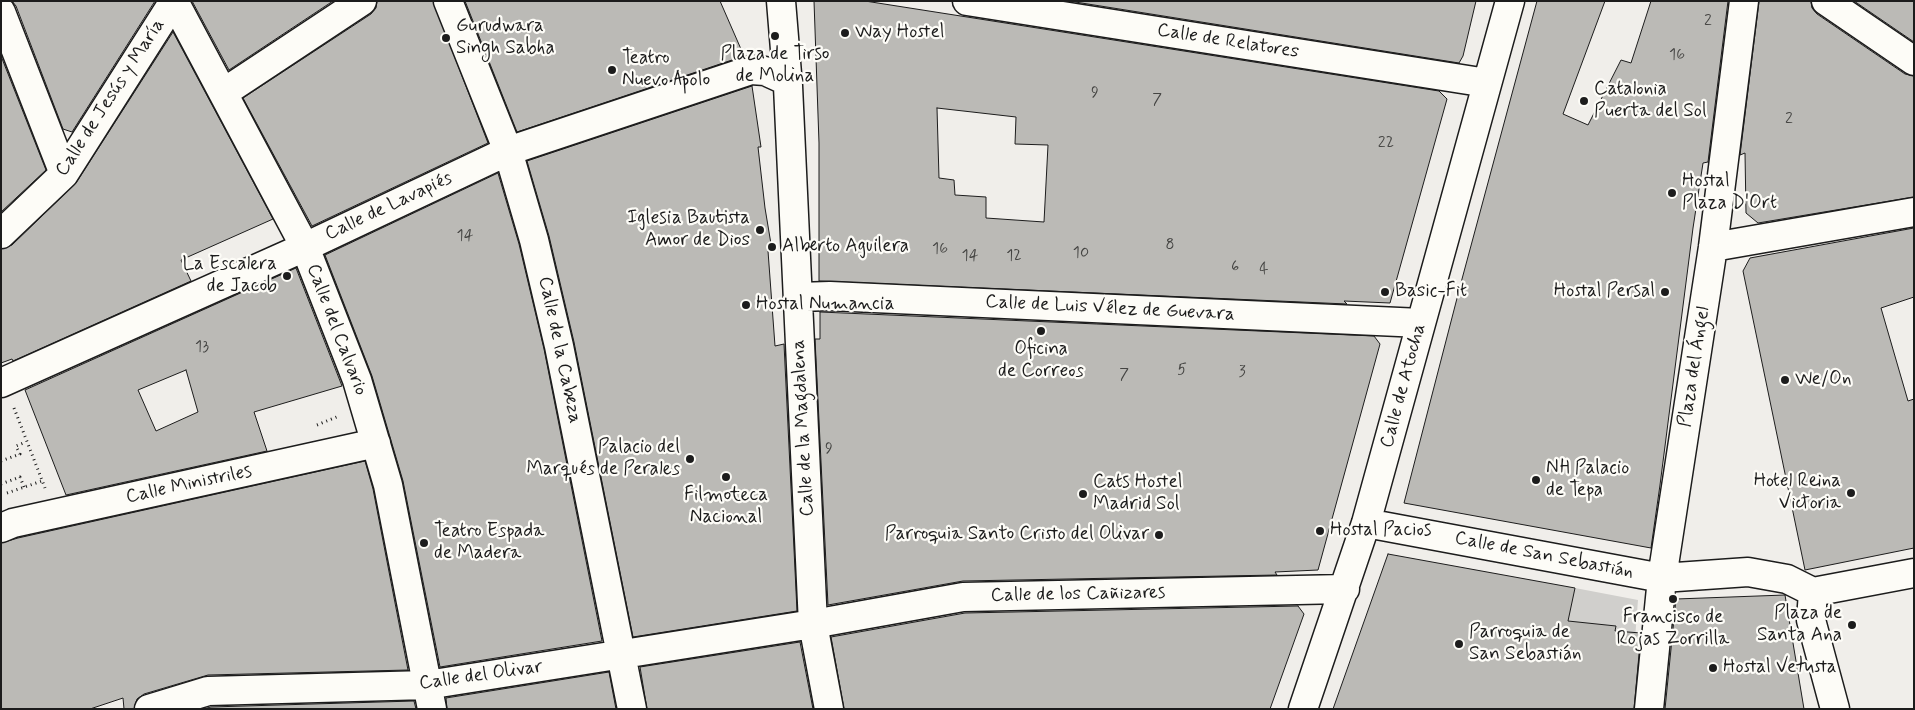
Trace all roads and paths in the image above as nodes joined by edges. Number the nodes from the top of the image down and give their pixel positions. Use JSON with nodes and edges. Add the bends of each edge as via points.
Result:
{"nodes":[{"id":1,"x":174,"y":1,"type":"edge"},
{"id":2,"x":362,"y":1,"type":"edge"},
{"id":3,"x":448,"y":1,"type":"edge"},
{"id":4,"x":781,"y":1,"type":"edge"},
{"id":5,"x":968,"y":1,"type":"edge"},
{"id":6,"x":1510,"y":1,"type":"edge"},
{"id":7,"x":1744,"y":1,"type":"edge"},
{"id":8,"x":1826,"y":1,"type":"edge"},
{"id":9,"x":1,"y":12,"type":"edge"},
{"id":10,"x":1914,"y":61,"type":"edge"},
{"id":11,"x":1488,"y":83,"type":"junction"},
{"id":12,"x":788,"y":84,"type":"junction"},
{"id":13,"x":223,"y":94,"type":"junction"},
{"id":14,"x":508,"y":150,"type":"junction"},
{"id":15,"x":64,"y":174,"type":"junction"},
{"id":16,"x":1914,"y":212,"type":"edge"},
{"id":17,"x":1,"y":234,"type":"edge"},
{"id":18,"x":305,"y":247,"type":"junction"},
{"id":19,"x":1713,"y":248,"type":"junction"},
{"id":20,"x":798,"y":296,"type":"junction"},
{"id":21,"x":1422,"y":323,"type":"junction"},
{"id":22,"x":2,"y":382,"type":"edge"},
{"id":23,"x":26,"y":442,"type":"junction"},
{"id":24,"x":376,"y":444,"type":"junction"},
{"id":25,"x":1,"y":461,"type":"edge"},
{"id":26,"x":1,"y":484,"type":"edge"},
{"id":27,"x":24,"y":487,"type":"junction"},
{"id":28,"x":1,"y":495,"type":"edge"},
{"id":29,"x":1366,"y":523,"type":"junction"},
{"id":30,"x":1,"y":528,"type":"edge"},
{"id":31,"x":1914,"y":573,"type":"edge"},
{"id":32,"x":1662,"y":578,"type":"junction"},
{"id":33,"x":1345,"y":588,"type":"junction"},
{"id":34,"x":1813,"y":592,"type":"junction"},
{"id":35,"x":813,"y":624,"type":"junction"},
{"id":36,"x":622,"y":655,"type":"junction"},
{"id":37,"x":429,"y":697,"type":"edge"},
{"id":38,"x":149,"y":709,"type":"edge"},
{"id":39,"x":632,"y":709,"type":"edge"},
{"id":40,"x":828,"y":709,"type":"edge"},
{"id":41,"x":1303,"y":709,"type":"edge"},
{"id":42,"x":1649,"y":709,"type":"edge"},
{"id":43,"x":1835,"y":709,"type":"edge"}],
"edges":[{"from":1,"to":13,"type":"street","name":"Calle del Calvario"},
{"from":1,"to":15,"type":"street","name":"Calle de Jesús y María"},
{"from":2,"to":13,"type":"street"},
{"from":3,"to":14,"type":"street","name":"Calle de la Cabeza"},
{"from":4,"to":12,"type":"street"},
{"from":5,"to":11,"type":"street","name":"Calle de Relatores"},
{"from":6,"to":11,"type":"street","name":"Calle de Atocha"},
{"from":7,"to":19,"type":"street","name":"Plaza del Ángel"},
{"from":8,"to":10,"type":"street"},
{"from":9,"to":15,"type":"street"},
{"from":11,"to":21,"type":"street","name":"Calle de Atocha"},
{"from":12,"to":14,"type":"street","name":"Calle de Lavapiés","via":[[765,71],[751,70]]},
{"from":12,"to":20,"type":"street","name":"Calle de la Magdalena"},
{"from":13,"to":18,"type":"street","name":"Calle del Calvario"},
{"from":14,"to":18,"type":"street","name":"Calle de Lavapiés"},
{"from":14,"to":36,"type":"street","name":"Calle de la Cabeza","via":[[559,346]]},
{"from":15,"to":17,"type":"street","name":"Calle de Jesús y María"},
{"from":16,"to":19,"type":"street"},
{"from":18,"to":22,"type":"street","name":"Calle de Lavapiés"},
{"from":18,"to":24,"type":"street","name":"Calle del Calvario","via":[[357,380]]},
{"from":19,"to":32,"type":"street","name":"Plaza del Ángel"},
{"from":20,"to":21,"type":"street","name":"Calle de Luis Vélez de Guevara"},
{"from":20,"to":35,"type":"street","name":"Calle de la Magdalena"},
{"from":21,"to":29,"type":"street","name":"Calle de Atocha"},
{"from":22,"to":23,"type":"path"},
{"from":23,"to":25,"type":"path","via":[[16,446],[20,454]]},
{"from":23,"to":27,"type":"path","via":[[42,481]]},
{"from":24,"to":30,"type":"street","name":"Calle Ministriles"},
{"from":24,"to":37,"type":"street","name":"Calle del Calvario","via":[[388,485]]},
{"from":26,"to":27,"type":"path","via":[[20,477]]},
{"from":27,"to":28,"type":"path"},
{"from":29,"to":32,"type":"street","name":"Calle de San Sebastián"},
{"from":29,"to":33,"type":"street","name":"Calle de Atocha"},
{"from":31,"to":34,"type":"street"},
{"from":32,"to":34,"type":"street","via":[[1748,572],[1787,579]]},
{"from":32,"to":42,"type":"street","name":"Plaza del Ángel"},
{"from":33,"to":35,"type":"street","name":"Calle de los Cañizares","via":[[963,597]]},
{"from":33,"to":41,"type":"street","name":"Calle de Atocha"},
{"from":34,"to":43,"type":"street","via":[[1811,620]]},
{"from":35,"to":36,"type":"street","name":"Calle del Olivar"},
{"from":35,"to":40,"type":"street","name":"Calle de la Magdalena"},
{"from":36,"to":37,"type":"street","name":"Calle del Olivar"},
{"from":36,"to":39,"type":"street","name":"Calle de la Cabeza"},
{"from":37,"to":38,"type":"street","name":"Calle del Olivar","via":[[208,691]]}]}
